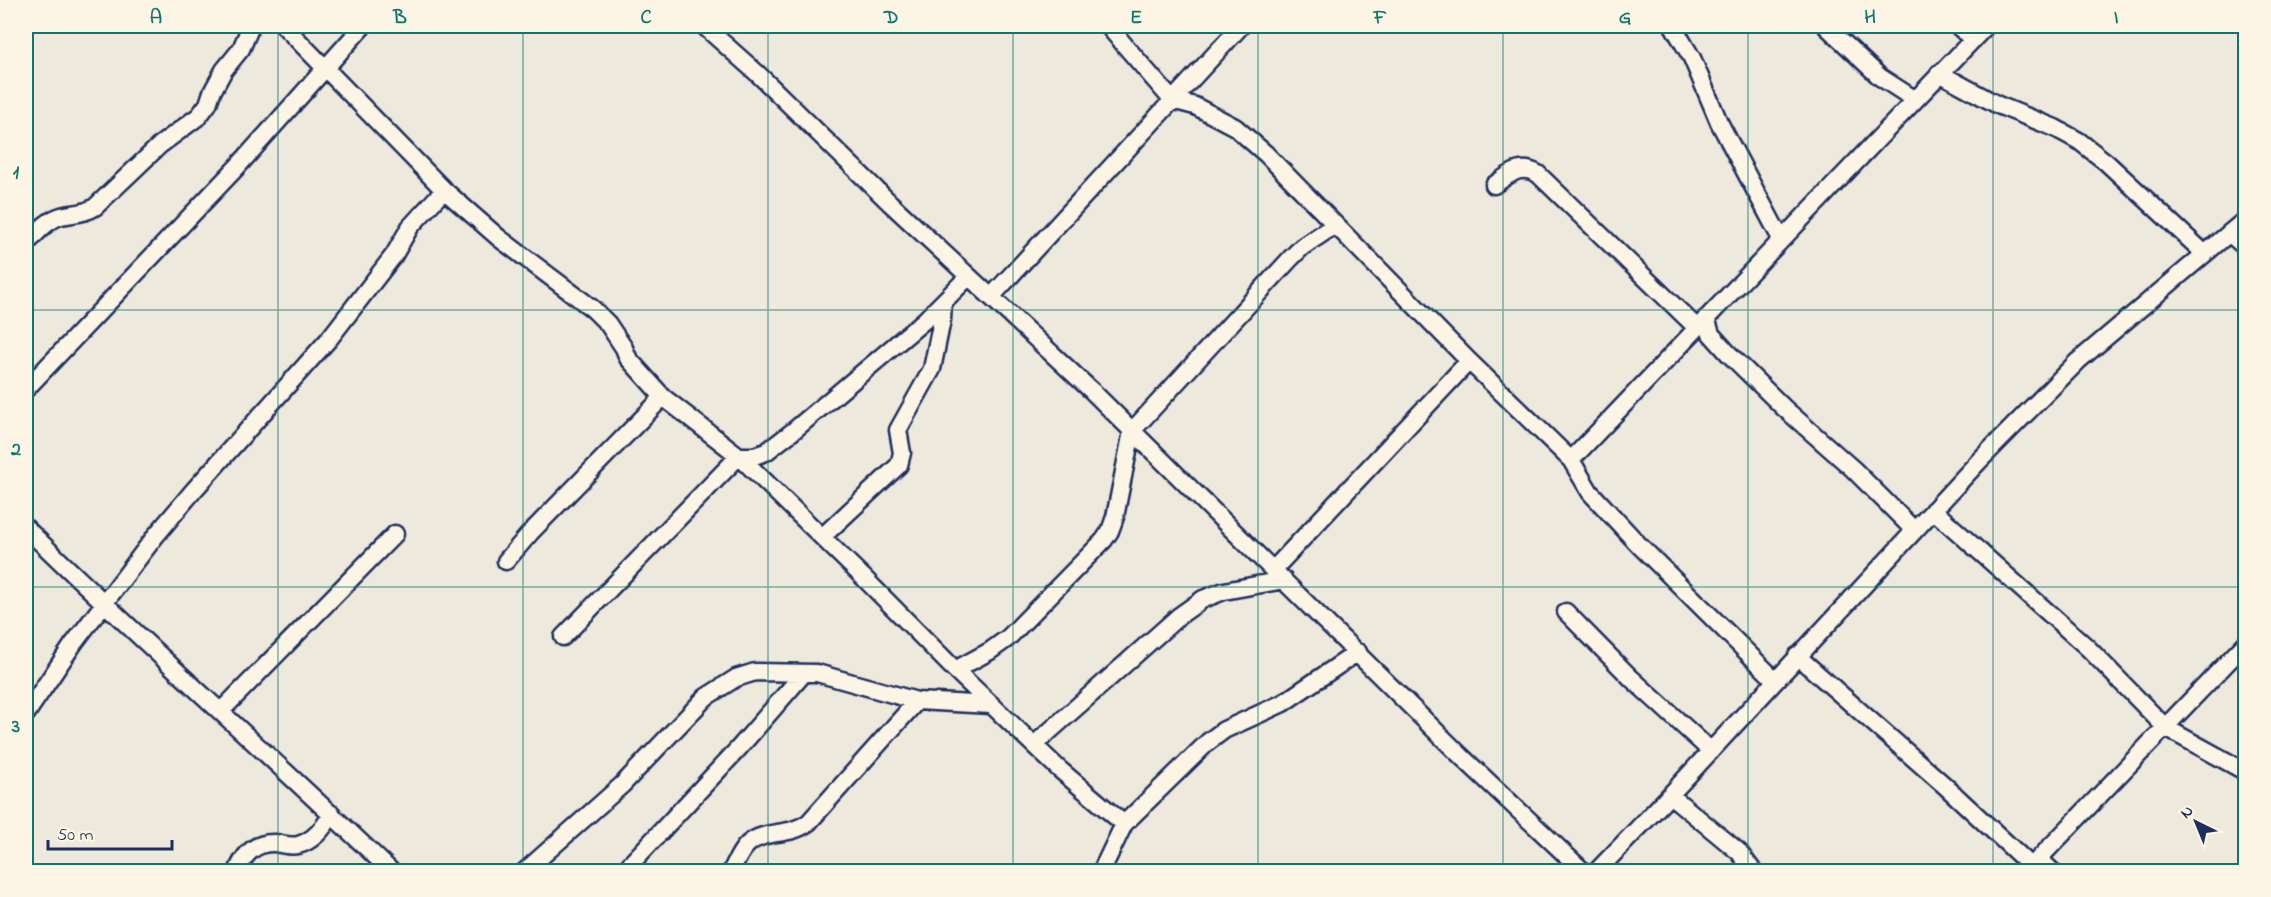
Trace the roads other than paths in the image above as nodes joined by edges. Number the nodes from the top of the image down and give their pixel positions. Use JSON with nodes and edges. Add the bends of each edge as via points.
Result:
{"nodes":[{"id":1,"x":251,"y":26,"type":"edge"},
{"id":2,"x":284,"y":26,"type":"edge"},
{"id":3,"x":363,"y":26,"type":"edge"},
{"id":4,"x":704,"y":26,"type":"edge"},
{"id":5,"x":1108,"y":26,"type":"edge"},
{"id":6,"x":1241,"y":26,"type":"edge"},
{"id":7,"x":1673,"y":26,"type":"edge"},
{"id":8,"x":1826,"y":26,"type":"edge"},
{"id":9,"x":1958,"y":26,"type":"edge"},
{"id":10,"x":1986,"y":26,"type":"edge"},
{"id":11,"x":1972,"y":40,"type":"junction"},
{"id":12,"x":326,"y":68,"type":"junction"},
{"id":13,"x":1939,"y":73,"type":"junction"},
{"id":14,"x":1914,"y":99,"type":"junction"},
{"id":15,"x":1172,"y":100,"type":"junction"},
{"id":16,"x":1494,"y":185,"type":"dead end"},
{"id":17,"x":444,"y":190,"type":"junction"},
{"id":18,"x":2246,"y":219,"type":"edge"},
{"id":19,"x":1335,"y":225,"type":"junction"},
{"id":20,"x":2229,"y":233,"type":"junction"},
{"id":21,"x":1781,"y":239,"type":"junction"},
{"id":22,"x":26,"y":244,"type":"edge"},
{"id":23,"x":2246,"y":248,"type":"edge"},
{"id":24,"x":2204,"y":253,"type":"junction"},
{"id":25,"x":968,"y":277,"type":"junction"},
{"id":26,"x":991,"y":297,"type":"junction"},
{"id":27,"x":943,"y":302,"type":"junction"},
{"id":28,"x":1701,"y":323,"type":"junction"},
{"id":29,"x":1469,"y":361,"type":"junction"},
{"id":30,"x":26,"y":389,"type":"edge"},
{"id":31,"x":663,"y":397,"type":"junction"},
{"id":32,"x":1132,"y":431,"type":"junction"},
{"id":33,"x":739,"y":456,"type":"junction"},
{"id":34,"x":1571,"y":460,"type":"junction"},
{"id":35,"x":1933,"y":510,"type":"junction"},
{"id":36,"x":26,"y":528,"type":"edge"},
{"id":37,"x":1914,"y":530,"type":"junction"},
{"id":38,"x":395,"y":534,"type":"dead end"},
{"id":39,"x":822,"y":537,"type":"junction"},
{"id":40,"x":506,"y":561,"type":"dead end"},
{"id":41,"x":1279,"y":575,"type":"junction"},
{"id":42,"x":104,"y":605,"type":"junction"},
{"id":43,"x":1566,"y":612,"type":"dead end"},
{"id":44,"x":563,"y":637,"type":"dead end"},
{"id":45,"x":2246,"y":643,"type":"edge"},
{"id":46,"x":1358,"y":652,"type":"junction"},
{"id":47,"x":1797,"y":656,"type":"junction"},
{"id":48,"x":954,"y":670,"type":"junction"},
{"id":49,"x":804,"y":673,"type":"junction"},
{"id":50,"x":1775,"y":680,"type":"junction"},
{"id":51,"x":917,"y":700,"type":"junction"},
{"id":52,"x":991,"y":705,"type":"junction"},
{"id":53,"x":221,"y":711,"type":"junction"},
{"id":54,"x":26,"y":714,"type":"edge"},
{"id":55,"x":2166,"y":728,"type":"junction"},
{"id":56,"x":1034,"y":745,"type":"junction"},
{"id":57,"x":1711,"y":751,"type":"junction"},
{"id":58,"x":2246,"y":772,"type":"edge"},
{"id":59,"x":1670,"y":795,"type":"junction"},
{"id":60,"x":332,"y":814,"type":"junction"},
{"id":61,"x":1124,"y":824,"type":"junction"},
{"id":62,"x":2032,"y":866,"type":"edge"},
{"id":63,"x":237,"y":872,"type":"edge"},
{"id":64,"x":393,"y":872,"type":"edge"},
{"id":65,"x":524,"y":872,"type":"edge"},
{"id":66,"x":623,"y":872,"type":"edge"},
{"id":67,"x":731,"y":872,"type":"edge"},
{"id":68,"x":1101,"y":872,"type":"edge"},
{"id":69,"x":1584,"y":872,"type":"edge"},
{"id":70,"x":1596,"y":872,"type":"edge"},
{"id":71,"x":1754,"y":872,"type":"edge"},
{"id":72,"x":2053,"y":872,"type":"edge"}],
"edges":[{"from":1,"to":22,"type":"street","via":[[199,116],[160,145],[95,207],[85,213],[59,217]]},
{"from":2,"to":12,"type":"street"},
{"from":3,"to":12,"type":"street"},
{"from":4,"to":25,"type":"street"},
{"from":5,"to":15,"type":"street"},
{"from":6,"to":15,"type":"street"},
{"from":7,"to":21,"type":"street","via":[[1681,35],[1719,122]]},
{"from":8,"to":14,"type":"street","via":[[1880,77]]},
{"from":9,"to":11,"type":"street"},
{"from":10,"to":11,"type":"street"},
{"from":11,"to":13,"type":"street"},
{"from":12,"to":17,"type":"street"},
{"from":12,"to":30,"type":"street"},
{"from":13,"to":14,"type":"street"},
{"from":13,"to":24,"type":"street","via":[[1998,105],[2079,141]]},
{"from":14,"to":21,"type":"street"},
{"from":15,"to":19,"type":"street","via":[[1195,106],[1234,126]]},
{"from":15,"to":26,"type":"street"},
{"from":16,"to":28,"type":"street","via":[[1521,169],[1538,174]]},
{"from":17,"to":31,"type":"street","via":[[498,238],[593,309],[611,329],[628,358]]},
{"from":17,"to":42,"type":"street","via":[[410,227],[394,255],[329,339],[194,489]]},
{"from":18,"to":20,"type":"street"},
{"from":19,"to":29,"type":"street"},
{"from":19,"to":32,"type":"street","via":[[1291,258]]},
{"from":20,"to":23,"type":"street"},
{"from":20,"to":24,"type":"street"},
{"from":21,"to":28,"type":"street"},
{"from":24,"to":35,"type":"street","via":[[2078,362]]},
{"from":25,"to":26,"type":"street"},
{"from":25,"to":27,"type":"street"},
{"from":26,"to":32,"type":"street"},
{"from":27,"to":33,"type":"street","via":[[766,452]]},
{"from":27,"to":39,"type":"street","via":[[932,369],[898,430],[902,453],[899,465]]},
{"from":28,"to":34,"type":"street"},
{"from":28,"to":37,"type":"street","via":[[1784,408]]},
{"from":29,"to":34,"type":"street"},
{"from":29,"to":41,"type":"street"},
{"from":31,"to":33,"type":"street"},
{"from":31,"to":40,"type":"street"},
{"from":32,"to":41,"type":"street"},
{"from":32,"to":48,"type":"street","via":[[1110,531],[1008,638]]},
{"from":33,"to":39,"type":"street"},
{"from":33,"to":44,"type":"street"},
{"from":34,"to":50,"type":"street","via":[[1590,492],[1638,545]]},
{"from":35,"to":37,"type":"street"},
{"from":35,"to":55,"type":"street","via":[[2088,648]]},
{"from":36,"to":42,"type":"street"},
{"from":37,"to":47,"type":"street"},
{"from":38,"to":53,"type":"street"},
{"from":39,"to":48,"type":"street"},
{"from":41,"to":46,"type":"street"},
{"from":41,"to":56,"type":"street","via":[[1203,599]]},
{"from":42,"to":53,"type":"street"},
{"from":42,"to":54,"type":"street"},
{"from":43,"to":57,"type":"street"},
{"from":45,"to":55,"type":"street"},
{"from":46,"to":61,"type":"street","via":[[1291,698],[1224,730]]},
{"from":46,"to":69,"type":"street"},
{"from":47,"to":50,"type":"street"},
{"from":47,"to":62,"type":"street"},
{"from":48,"to":52,"type":"street"},
{"from":49,"to":51,"type":"street","via":[[817,673]]},
{"from":49,"to":65,"type":"street","via":[[755,672],[720,687],[622,785]]},
{"from":49,"to":66,"type":"street"},
{"from":50,"to":57,"type":"street"},
{"from":51,"to":52,"type":"street"},
{"from":51,"to":67,"type":"street","via":[[809,822],[800,829],[750,842]]},
{"from":52,"to":56,"type":"street"},
{"from":53,"to":60,"type":"street"},
{"from":55,"to":58,"type":"street"},
{"from":55,"to":62,"type":"street"},
{"from":56,"to":61,"type":"street"},
{"from":57,"to":59,"type":"street"},
{"from":59,"to":70,"type":"street"},
{"from":59,"to":71,"type":"street","via":[[1740,852]]},
{"from":60,"to":63,"type":"street","via":[[315,836],[300,844],[274,843],[248,851]]},
{"from":60,"to":64,"type":"street"},
{"from":61,"to":68,"type":"street"},
{"from":62,"to":72,"type":"street"}]}
